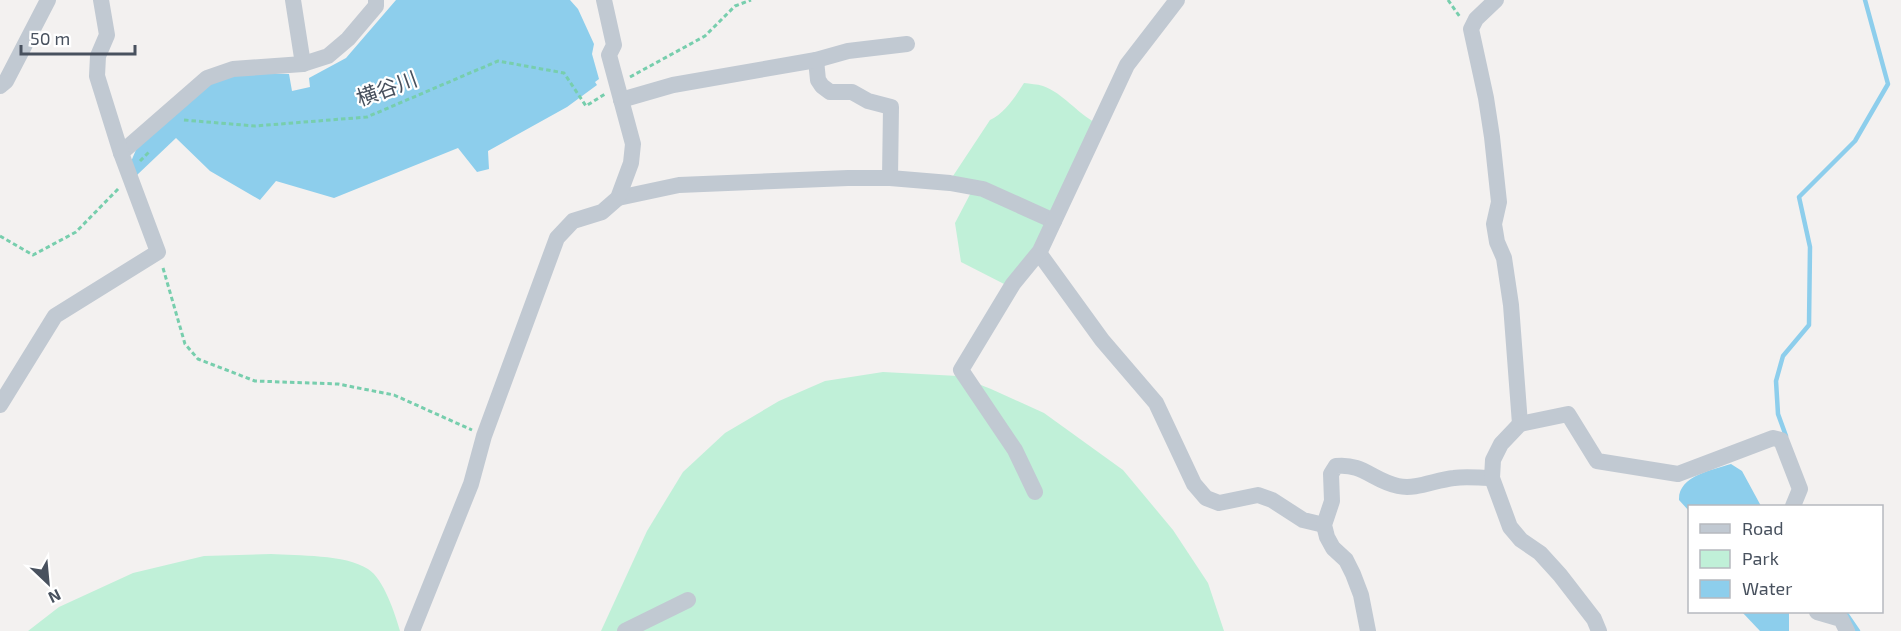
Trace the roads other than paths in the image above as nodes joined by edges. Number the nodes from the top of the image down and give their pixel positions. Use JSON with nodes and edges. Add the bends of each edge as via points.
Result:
{"nodes":[{"id":1,"x":48,"y":0,"type":"edge"},
{"id":2,"x":101,"y":0,"type":"edge"},
{"id":3,"x":293,"y":0,"type":"edge"},
{"id":4,"x":376,"y":0,"type":"edge"},
{"id":5,"x":604,"y":0,"type":"edge"},
{"id":6,"x":1177,"y":0,"type":"edge"},
{"id":7,"x":1496,"y":0,"type":"edge"},
{"id":8,"x":907,"y":44,"type":"dead end"},
{"id":9,"x":816,"y":60,"type":"junction"},
{"id":10,"x":303,"y":64,"type":"junction"},
{"id":11,"x":0,"y":86,"type":"edge"},
{"id":12,"x":619,"y":93,"type":"junction"},
{"id":13,"x":121,"y":153,"type":"junction"},
{"id":14,"x":890,"y":178,"type":"junction"},
{"id":15,"x":618,"y":198,"type":"junction"},
{"id":16,"x":1054,"y":221,"type":"junction"},
{"id":17,"x":1039,"y":253,"type":"junction"},
{"id":18,"x":0,"y":405,"type":"edge"},
{"id":19,"x":1520,"y":424,"type":"junction"},
{"id":20,"x":1492,"y":478,"type":"junction"},
{"id":21,"x":1035,"y":492,"type":"dead end"},
{"id":22,"x":1794,"y":505,"type":"edge"},
{"id":23,"x":1324,"y":525,"type":"junction"},
{"id":24,"x":688,"y":600,"type":"dead end"},
{"id":25,"x":1820,"y":613,"type":"edge"},
{"id":26,"x":412,"y":631,"type":"edge"},
{"id":27,"x":625,"y":631,"type":"edge"},
{"id":28,"x":1368,"y":631,"type":"edge"},
{"id":29,"x":1599,"y":631,"type":"edge"},
{"id":30,"x":1847,"y":631,"type":"edge"}],
"edges":[{"from":1,"to":11,"type":"street"},
{"from":2,"to":13,"type":"street","via":[[107,35],[98,56],[97,76]]},
{"from":3,"to":10,"type":"street"},
{"from":4,"to":10,"type":"street","via":[[376,6],[348,39],[328,56]]},
{"from":5,"to":12,"type":"street","via":[[614,45],[609,55]]},
{"from":6,"to":16,"type":"street","via":[[1127,65]]},
{"from":7,"to":19,"type":"street","via":[[1471,28],[1492,137],[1499,202],[1494,224],[1511,305]]},
{"from":8,"to":9,"type":"street","via":[[848,51]]},
{"from":9,"to":12,"type":"street"},
{"from":9,"to":14,"type":"street","via":[[818,80],[830,92],[852,92],[891,107]]},
{"from":10,"to":13,"type":"street","via":[[233,69],[207,78]]},
{"from":12,"to":15,"type":"street","via":[[633,144],[631,163]]},
{"from":13,"to":18,"type":"street","via":[[158,252],[55,316]]},
{"from":14,"to":15,"type":"street","via":[[679,185]]},
{"from":14,"to":16,"type":"street","via":[[983,189]]},
{"from":15,"to":26,"type":"street","via":[[602,212],[573,221],[557,238],[484,436],[471,484]]},
{"from":16,"to":17,"type":"street"},
{"from":17,"to":21,"type":"street","via":[[1013,284],[961,370],[1015,450]]},
{"from":17,"to":23,"type":"street","via":[[1102,340],[1156,403],[1194,484],[1206,498],[1219,503],[1258,495],[1303,520]]},
{"from":19,"to":20,"type":"street","via":[[1501,444],[1493,460]]},
{"from":19,"to":22,"type":"street","via":[[1568,414],[1597,461],[1678,474],[1773,438],[1781,441],[1800,489]]},
{"from":20,"to":23,"type":"street","via":[[1456,477],[1406,488],[1381,481],[1364,469],[1336,466],[1331,474],[1332,501]]},
{"from":20,"to":29,"type":"street","via":[[1510,527],[1560,575]]},
{"from":23,"to":28,"type":"street","via":[[1333,548],[1353,574]]},
{"from":24,"to":27,"type":"street"},
{"from":25,"to":30,"type":"street","via":[[1841,619]]}]}
